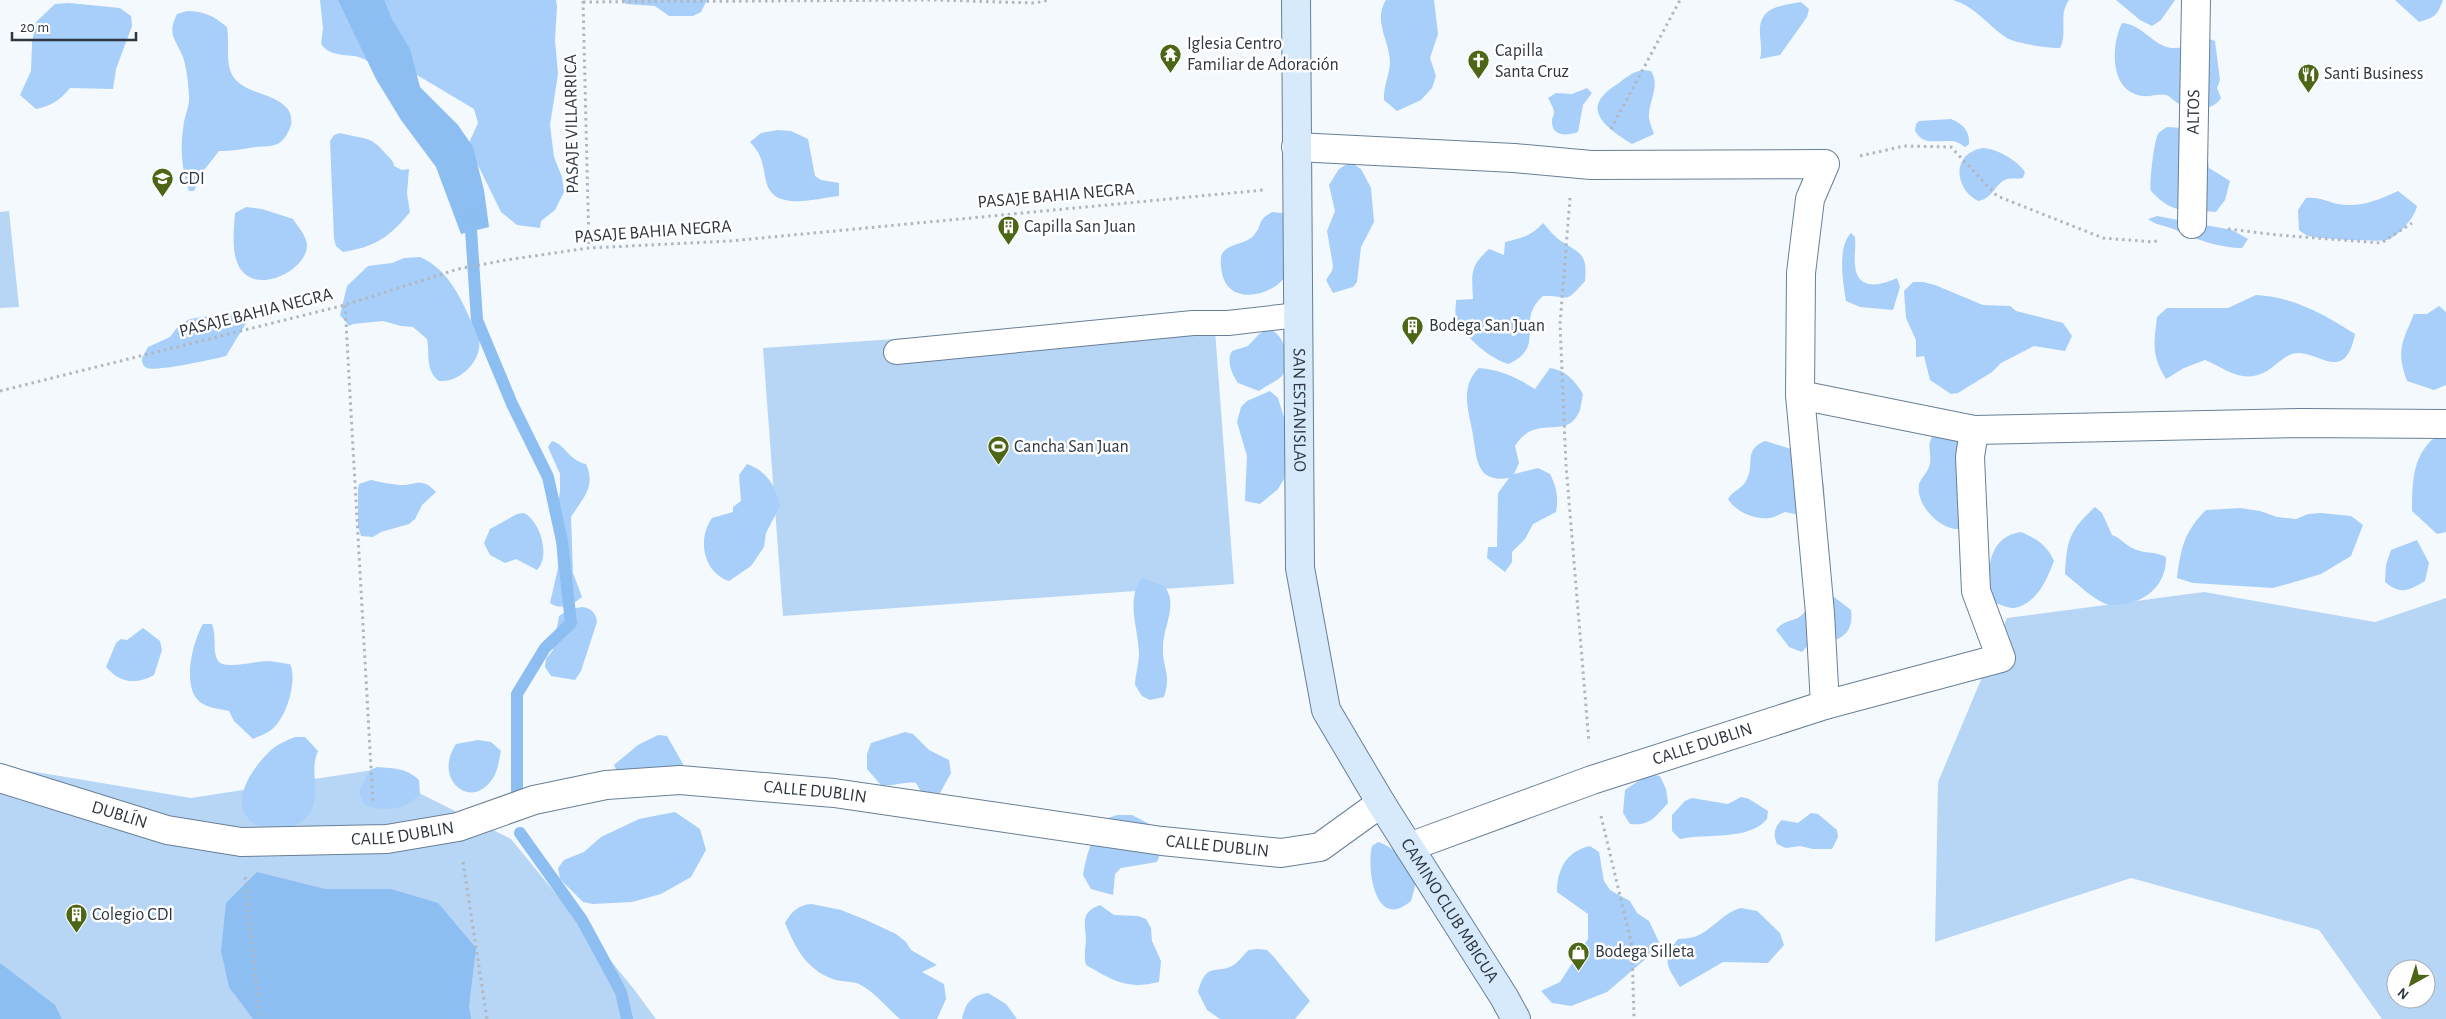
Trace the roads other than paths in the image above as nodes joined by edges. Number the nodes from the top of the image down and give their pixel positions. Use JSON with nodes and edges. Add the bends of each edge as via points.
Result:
{"nodes":[{"id":1,"x":1296,"y":0,"type":"edge"},
{"id":2,"x":2196,"y":0,"type":"edge"},
{"id":3,"x":1296,"y":147,"type":"junction"},
{"id":4,"x":2192,"y":224,"type":"road end"},
{"id":5,"x":1298,"y":315,"type":"junction"},
{"id":6,"x":896,"y":352,"type":"dead end"},
{"id":7,"x":1800,"y":395,"type":"junction"},
{"id":8,"x":2446,"y":424,"type":"edge"},
{"id":9,"x":1974,"y":430,"type":"junction"},
{"id":10,"x":1825,"y":704,"type":"junction"},
{"id":11,"x":0,"y":778,"type":"edge"},
{"id":12,"x":1381,"y":803,"type":"junction"},
{"id":13,"x":241,"y":842,"type":"joint"},
{"id":14,"x":1409,"y":847,"type":"junction"},
{"id":15,"x":1516,"y":1019,"type":"edge"}],
"edges":[{"from":1,"to":3,"type":"main road","name":"SAN ESTANISLAO"},
{"from":2,"to":4,"type":"street","name":"ALTOS"},
{"from":3,"to":5,"type":"main road","name":"SAN ESTANISLAO"},
{"from":3,"to":7,"type":"street","via":[[1582,164],[1825,164],[1810,198],[1801,273]]},
{"from":5,"to":6,"type":"lane","via":[[1228,323],[1192,322]]},
{"from":5,"to":12,"type":"main road","name":"SAN ESTANISLAO","via":[[1300,568],[1326,710]]},
{"from":7,"to":9,"type":"street"},
{"from":7,"to":10,"type":"street"},
{"from":8,"to":9,"type":"street","via":[[2291,423]]},
{"from":9,"to":10,"type":"street","name":"CALLE DUBLIN","via":[[1970,457],[1976,591],[2001,658]]},
{"from":10,"to":14,"type":"street","name":"CALLE DUBLIN","via":[[1592,780]]},
{"from":11,"to":13,"type":"street","name":"DUBLÍN","via":[[167,830]]},
{"from":12,"to":13,"type":"street","name":"CALLE DUBLIN","via":[[1320,847],[1280,853],[1162,841],[834,793],[680,780],[606,785],[534,800],[458,827],[375,838]]},
{"from":12,"to":14,"type":"main road","name":"CAMINO CLUB MBIGUA"},
{"from":14,"to":15,"type":"main road","name":"CAMINO CLUB MBIGUA"}]}
